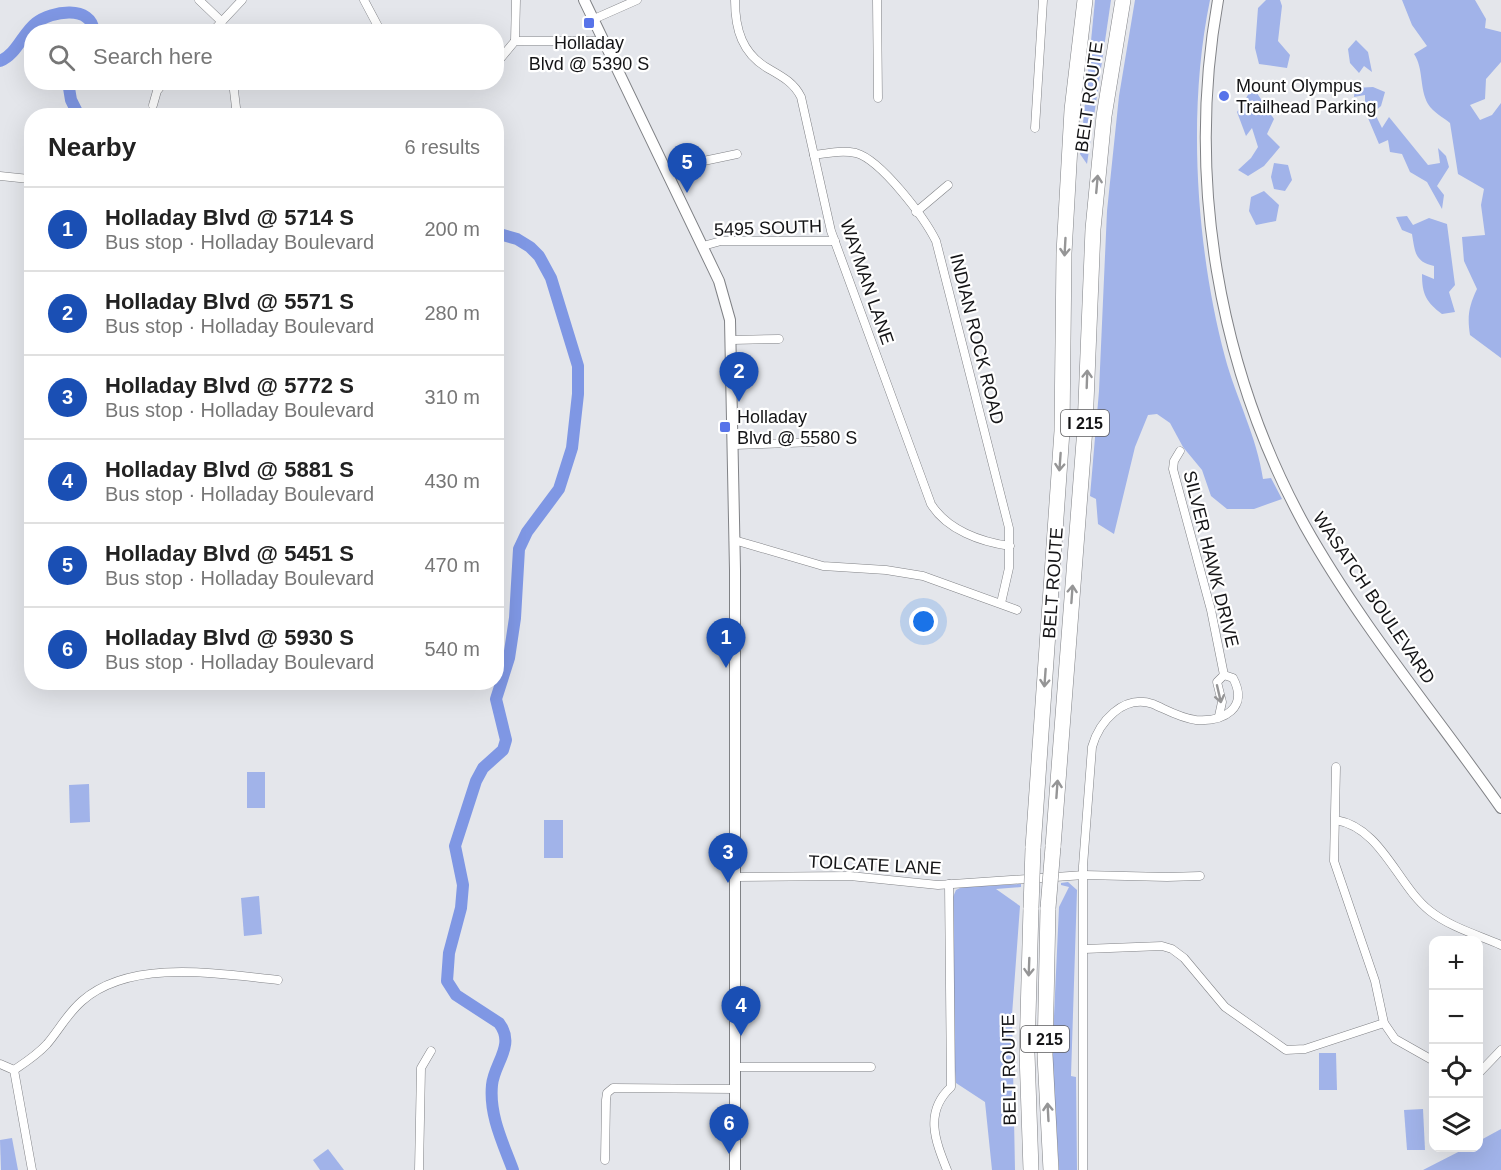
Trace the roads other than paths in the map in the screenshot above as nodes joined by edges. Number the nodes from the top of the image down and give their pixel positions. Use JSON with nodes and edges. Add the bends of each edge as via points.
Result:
{"nodes":[{"id":1,"x":200,"y":0,"type":"edge"},
{"id":2,"x":242,"y":0,"type":"edge"},
{"id":3,"x":363,"y":0,"type":"edge"},
{"id":4,"x":516,"y":0,"type":"edge"},
{"id":5,"x":584,"y":0,"type":"edge"},
{"id":6,"x":638,"y":0,"type":"edge"},
{"id":7,"x":735,"y":0,"type":"edge"},
{"id":8,"x":877,"y":0,"type":"edge"},
{"id":9,"x":1043,"y":0,"type":"edge"},
{"id":10,"x":1085,"y":0,"type":"edge"},
{"id":11,"x":1123,"y":0,"type":"edge"},
{"id":12,"x":1218,"y":0,"type":"edge"},
{"id":13,"x":594,"y":19,"type":"junction"},
{"id":14,"x":221,"y":21,"type":"junction"},
{"id":15,"x":219,"y":24,"type":"edge"},
{"id":16,"x":222,"y":24,"type":"edge"},
{"id":17,"x":376,"y":24,"type":"edge"},
{"id":18,"x":515,"y":41,"type":"junction"},
{"id":19,"x":606,"y":41,"type":"junction"},
{"id":20,"x":504,"y":54,"type":"edge"},
{"id":21,"x":158,"y":90,"type":"edge"},
{"id":22,"x":234,"y":90,"type":"edge"},
{"id":23,"x":878,"y":98,"type":"dead end"},
{"id":24,"x":153,"y":105,"type":"dead end"},
{"id":25,"x":236,"y":108,"type":"edge"},
{"id":26,"x":1035,"y":128,"type":"dead end"},
{"id":27,"x":737,"y":154,"type":"dead end"},
{"id":28,"x":814,"y":155,"type":"junction"},
{"id":29,"x":668,"y":174,"type":"junction"},
{"id":30,"x":0,"y":176,"type":"edge"},
{"id":31,"x":24,"y":178,"type":"edge"},
{"id":32,"x":948,"y":185,"type":"dead end"},
{"id":33,"x":916,"y":212,"type":"junction"},
{"id":34,"x":835,"y":241,"type":"junction"},
{"id":35,"x":702,"y":246,"type":"junction"},
{"id":36,"x":779,"y":339,"type":"dead end"},
{"id":37,"x":732,"y":340,"type":"junction"},
{"id":38,"x":814,"y":442,"type":"dead end"},
{"id":39,"x":734,"y":445,"type":"junction"},
{"id":40,"x":1180,"y":451,"type":"dead end"},
{"id":41,"x":734,"y":540,"type":"junction"},
{"id":42,"x":1010,"y":546,"type":"junction"},
{"id":43,"x":1001,"y":603,"type":"junction"},
{"id":44,"x":1017,"y":610,"type":"dead end"},
{"id":45,"x":1224,"y":675,"type":"junction"},
{"id":46,"x":1219,"y":716,"type":"junction"},
{"id":47,"x":1336,"y":767,"type":"dead end"},
{"id":48,"x":1501,"y":808,"type":"edge"},
{"id":49,"x":1336,"y":820,"type":"junction"},
{"id":50,"x":1084,"y":874,"type":"junction"},
{"id":51,"x":1200,"y":876,"type":"dead end"},
{"id":52,"x":736,"y":877,"type":"junction"},
{"id":53,"x":949,"y":884,"type":"junction"},
{"id":54,"x":1501,"y":945,"type":"edge"},
{"id":55,"x":1084,"y":949,"type":"junction"},
{"id":56,"x":278,"y":980,"type":"dead end"},
{"id":57,"x":1384,"y":1023,"type":"junction"},
{"id":58,"x":1501,"y":1050,"type":"edge"},
{"id":59,"x":431,"y":1051,"type":"dead end"},
{"id":60,"x":1429,"y":1058,"type":"edge"},
{"id":61,"x":0,"y":1064,"type":"edge"},
{"id":62,"x":735,"y":1067,"type":"junction"},
{"id":63,"x":872,"y":1067,"type":"dead end"},
{"id":64,"x":14,"y":1070,"type":"junction"},
{"id":65,"x":1483,"y":1070,"type":"edge"},
{"id":66,"x":735,"y":1089,"type":"junction"},
{"id":67,"x":605,"y":1160,"type":"dead end"},
{"id":68,"x":32,"y":1170,"type":"edge"},
{"id":69,"x":418,"y":1170,"type":"edge"},
{"id":70,"x":735,"y":1170,"type":"edge"},
{"id":71,"x":947,"y":1170,"type":"edge"},
{"id":72,"x":1031,"y":1170,"type":"edge"},
{"id":73,"x":1051,"y":1170,"type":"edge"},
{"id":74,"x":1083,"y":1170,"type":"edge"}],
"edges":[{"from":1,"to":14,"type":"street"},
{"from":2,"to":14,"type":"street"},
{"from":3,"to":17,"type":"street"},
{"from":4,"to":18,"type":"street"},
{"from":5,"to":13,"type":"main road"},
{"from":6,"to":13,"type":"street"},
{"from":7,"to":28,"type":"street","name":"WAYMAN LANE","via":[[737,26],[745,47],[799,92]]},
{"from":8,"to":23,"type":"street"},
{"from":9,"to":26,"type":"street"},
{"from":10,"to":72,"type":"highway","name":"BELT ROUTE","number":"I 215","one_way":true,"bridge":true,"via":[[1072,110],[1064,253],[1062,431],[1033,848],[1027,1053]]},
{"from":73,"to":11,"type":"highway","name":"BELT ROUTE","number":"I 215","one_way":true,"bridge":true,"via":[[1045,1055],[1048,908],[1084,439],[1093,228],[1104,116]]},
{"from":12,"to":48,"type":"main road","name":"WASATCH BOULEVARD","via":[[1206,104],[1210,218],[1226,317],[1250,403],[1280,476],[1318,548]]},
{"from":13,"to":19,"type":"main road"},
{"from":14,"to":15,"type":"street"},
{"from":14,"to":16,"type":"street"},
{"from":18,"to":19,"type":"street"},
{"from":18,"to":20,"type":"street"},
{"from":19,"to":29,"type":"main road"},
{"from":21,"to":24,"type":"street"},
{"from":22,"to":25,"type":"street"},
{"from":27,"to":29,"type":"street","via":[[694,163]]},
{"from":28,"to":33,"type":"street","name":"INDIAN ROCK ROAD","via":[[846,152],[864,157],[882,171]]},
{"from":28,"to":34,"type":"street","name":"WAYMAN LANE"},
{"from":29,"to":35,"type":"main road"},
{"from":30,"to":31,"type":"street"},
{"from":32,"to":33,"type":"street"},
{"from":33,"to":42,"type":"street","name":"INDIAN ROCK ROAD","via":[[940,252],[1009,528]]},
{"from":34,"to":35,"type":"street","name":"5495 SOUTH","via":[[721,241]]},
{"from":34,"to":42,"type":"street","name":"WAYMAN LANE","via":[[931,504],[954,527]]},
{"from":35,"to":37,"type":"main road","via":[[727,304]]},
{"from":36,"to":37,"type":"street"},
{"from":37,"to":39,"type":"main road"},
{"from":38,"to":39,"type":"street"},
{"from":39,"to":41,"type":"main road"},
{"from":40,"to":45,"type":"street","name":"SILVER HAWK DRIVE","via":[[1173,466]]},
{"from":41,"to":43,"type":"street","via":[[824,566],[923,576]]},
{"from":41,"to":52,"type":"main road"},
{"from":42,"to":43,"type":"street","name":"INDIAN ROCK ROAD"},
{"from":43,"to":44,"type":"street"},
{"from":45,"to":46,"type":"street","name":"SILVER HAWK DRIVE","one_way":true,"via":[[1217,682],[1222,702]]},
{"from":45,"to":46,"type":"street","name":"SILVER HAWK DRIVE","via":[[1234,681],[1239,701],[1233,710]]},
{"from":46,"to":50,"type":"street","via":[[1192,719],[1143,702],[1127,704],[1110,716],[1097,734],[1091,753]]},
{"from":47,"to":49,"type":"street"},
{"from":49,"to":54,"type":"street","via":[[1353,825],[1369,837],[1432,913]]},
{"from":49,"to":57,"type":"street","via":[[1335,867],[1375,981]]},
{"from":50,"to":51,"type":"street","name":"TOLCATE LANE"},
{"from":50,"to":53,"type":"street","name":"TOLCATE LANE"},
{"from":50,"to":55,"type":"street"},
{"from":52,"to":53,"type":"street","name":"TOLCATE LANE","via":[[850,876]]},
{"from":52,"to":62,"type":"main road"},
{"from":53,"to":71,"type":"street","via":[[951,1087],[939,1098],[934,1115],[936,1142]]},
{"from":55,"to":57,"type":"street","via":[[1172,948],[1225,1007],[1286,1050],[1305,1048]]},
{"from":55,"to":74,"type":"street"},
{"from":56,"to":64,"type":"street","via":[[174,971],[101,987],[69,1013],[35,1056]]},
{"from":57,"to":60,"type":"street","via":[[1395,1039]]},
{"from":58,"to":65,"type":"street"},
{"from":59,"to":69,"type":"street","via":[[421,1068]]},
{"from":61,"to":64,"type":"street"},
{"from":62,"to":63,"type":"street"},
{"from":62,"to":66,"type":"main road"},
{"from":64,"to":68,"type":"street"},
{"from":66,"to":67,"type":"street","via":[[613,1088],[606,1100]]},
{"from":66,"to":70,"type":"main road"}]}
